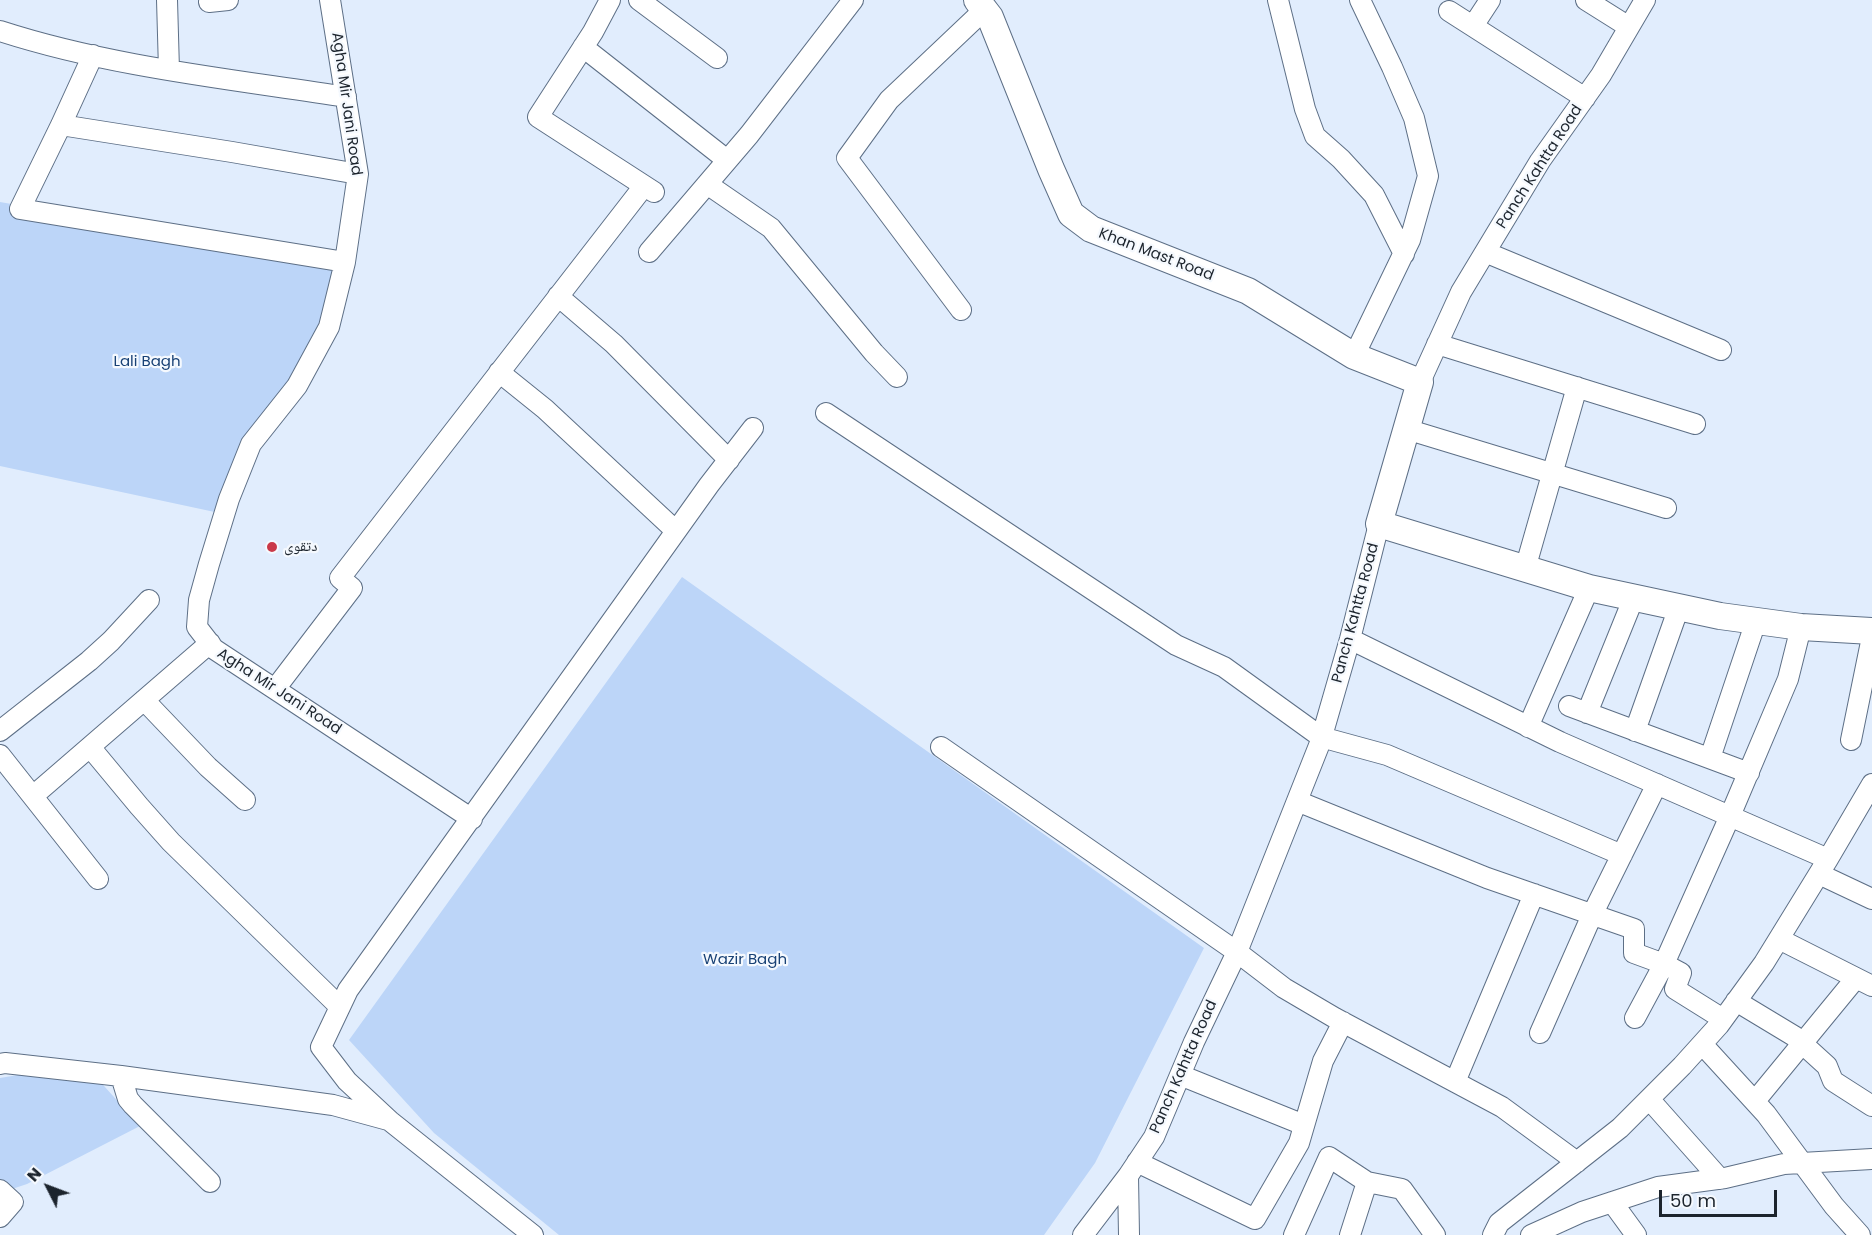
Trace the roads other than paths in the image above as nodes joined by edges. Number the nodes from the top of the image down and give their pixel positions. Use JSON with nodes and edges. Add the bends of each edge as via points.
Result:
{"nodes":[{"id":1,"x":167,"y":0,"type":"edge"},
{"id":2,"x":330,"y":0,"type":"edge"},
{"id":3,"x":610,"y":0,"type":"edge"},
{"id":4,"x":639,"y":0,"type":"edge"},
{"id":5,"x":853,"y":0,"type":"edge"},
{"id":6,"x":1278,"y":0,"type":"edge"},
{"id":7,"x":1360,"y":0,"type":"edge"},
{"id":8,"x":1490,"y":0,"type":"edge"},
{"id":9,"x":1586,"y":0,"type":"edge"},
{"id":10,"x":1645,"y":0,"type":"edge"},
{"id":11,"x":981,"y":5,"type":"edge"},
{"id":12,"x":1449,"y":11,"type":"dead end"},
{"id":13,"x":1473,"y":26,"type":"junction"},
{"id":14,"x":1629,"y":27,"type":"junction"},
{"id":15,"x":2,"y":37,"type":"edge"},
{"id":16,"x":583,"y":47,"type":"junction"},
{"id":17,"x":93,"y":56,"type":"junction"},
{"id":18,"x":717,"y":58,"type":"dead end"},
{"id":19,"x":169,"y":70,"type":"junction"},
{"id":20,"x":346,"y":97,"type":"junction"},
{"id":21,"x":1585,"y":98,"type":"junction"},
{"id":22,"x":61,"y":125,"type":"junction"},
{"id":23,"x":727,"y":160,"type":"junction"},
{"id":24,"x":358,"y":174,"type":"junction"},
{"id":25,"x":707,"y":184,"type":"junction"},
{"id":26,"x":649,"y":252,"type":"dead end"},
{"id":27,"x":1485,"y":252,"type":"junction"},
{"id":28,"x":1404,"y":254,"type":"junction"},
{"id":29,"x":345,"y":262,"type":"junction"},
{"id":30,"x":558,"y":296,"type":"junction"},
{"id":31,"x":961,"y":310,"type":"dead end"},
{"id":32,"x":1437,"y":344,"type":"junction"},
{"id":33,"x":1721,"y":350,"type":"dead end"},
{"id":34,"x":1354,"y":356,"type":"junction"},
{"id":35,"x":499,"y":372,"type":"junction"},
{"id":36,"x":897,"y":377,"type":"dead end"},
{"id":37,"x":1420,"y":382,"type":"junction"},
{"id":38,"x":1577,"y":387,"type":"junction"},
{"id":39,"x":826,"y":413,"type":"dead end"},
{"id":40,"x":1695,"y":424,"type":"dead end"},
{"id":41,"x":753,"y":428,"type":"dead end"},
{"id":42,"x":1406,"y":429,"type":"junction"},
{"id":43,"x":729,"y":460,"type":"junction"},
{"id":44,"x":1552,"y":473,"type":"junction"},
{"id":45,"x":1666,"y":508,"type":"dead end"},
{"id":46,"x":1379,"y":525,"type":"junction"},
{"id":47,"x":676,"y":531,"type":"junction"},
{"id":48,"x":1525,"y":569,"type":"junction"},
{"id":49,"x":1589,"y":588,"type":"junction"},
{"id":50,"x":1634,"y":597,"type":"junction"},
{"id":51,"x":149,"y":600,"type":"dead end"},
{"id":52,"x":1679,"y":607,"type":"junction"},
{"id":53,"x":1756,"y":621,"type":"junction"},
{"id":54,"x":1801,"y":627,"type":"junction"},
{"id":55,"x":1872,"y":631,"type":"edge"},
{"id":56,"x":1872,"y":637,"type":"edge"},
{"id":57,"x":1350,"y":639,"type":"junction"},
{"id":58,"x":210,"y":644,"type":"junction"},
{"id":59,"x":275,"y":689,"type":"junction"},
{"id":60,"x":144,"y":700,"type":"junction"},
{"id":61,"x":1528,"y":727,"type":"junction"},
{"id":62,"x":0,"y":731,"type":"edge"},
{"id":63,"x":1635,"y":731,"type":"junction"},
{"id":64,"x":1321,"y":737,"type":"junction"},
{"id":65,"x":1851,"y":740,"type":"dead end"},
{"id":66,"x":90,"y":747,"type":"junction"},
{"id":67,"x":941,"y":747,"type":"dead end"},
{"id":68,"x":0,"y":755,"type":"edge"},
{"id":69,"x":1710,"y":758,"type":"junction"},
{"id":70,"x":1749,"y":773,"type":"junction"},
{"id":71,"x":1657,"y":784,"type":"junction"},
{"id":72,"x":1872,"y":784,"type":"edge"},
{"id":73,"x":33,"y":796,"type":"junction"},
{"id":74,"x":245,"y":800,"type":"dead end"},
{"id":75,"x":1297,"y":801,"type":"junction"},
{"id":76,"x":1867,"y":804,"type":"edge"},
{"id":77,"x":1730,"y":816,"type":"junction"},
{"id":78,"x":472,"y":819,"type":"junction"},
{"id":79,"x":1622,"y":855,"type":"junction"},
{"id":80,"x":1824,"y":867,"type":"junction"},
{"id":81,"x":98,"y":879,"type":"dead end"},
{"id":82,"x":1534,"y":894,"type":"junction"},
{"id":83,"x":1872,"y":899,"type":"edge"},
{"id":84,"x":1592,"y":915,"type":"junction"},
{"id":85,"x":1779,"y":939,"type":"junction"},
{"id":86,"x":1237,"y":952,"type":"junction"},
{"id":87,"x":1664,"y":964,"type":"junction"},
{"id":88,"x":1864,"y":982,"type":"edge"},
{"id":89,"x":1736,"y":1001,"type":"junction"},
{"id":90,"x":340,"y":1007,"type":"junction"},
{"id":91,"x":1635,"y":1018,"type":"dead end"},
{"id":92,"x":1723,"y":1019,"type":"junction"},
{"id":93,"x":1343,"y":1022,"type":"junction"},
{"id":94,"x":1540,"y":1033,"type":"dead end"},
{"id":95,"x":1803,"y":1043,"type":"junction"},
{"id":96,"x":1702,"y":1044,"type":"junction"},
{"id":97,"x":0,"y":1064,"type":"edge"},
{"id":98,"x":1180,"y":1075,"type":"junction"},
{"id":99,"x":121,"y":1076,"type":"junction"},
{"id":100,"x":1455,"y":1082,"type":"junction"},
{"id":101,"x":1649,"y":1100,"type":"junction"},
{"id":102,"x":1755,"y":1101,"type":"junction"},
{"id":103,"x":1872,"y":1106,"type":"edge"},
{"id":104,"x":390,"y":1121,"type":"junction"},
{"id":105,"x":1304,"y":1125,"type":"junction"},
{"id":106,"x":1867,"y":1159,"type":"edge"},
{"id":107,"x":1577,"y":1162,"type":"junction"},
{"id":108,"x":1801,"y":1163,"type":"junction"},
{"id":109,"x":1133,"y":1169,"type":"junction"},
{"id":110,"x":1872,"y":1178,"type":"edge"},
{"id":111,"x":1720,"y":1179,"type":"junction"},
{"id":112,"x":210,"y":1182,"type":"dead end"},
{"id":113,"x":1367,"y":1182,"type":"junction"},
{"id":114,"x":0,"y":1190,"type":"edge"},
{"id":115,"x":1612,"y":1202,"type":"junction"},
{"id":116,"x":0,"y":1217,"type":"edge"},
{"id":117,"x":523,"y":1232,"type":"edge"},
{"id":118,"x":1083,"y":1235,"type":"edge"},
{"id":119,"x":1129,"y":1235,"type":"edge"},
{"id":120,"x":1294,"y":1235,"type":"edge"},
{"id":121,"x":1350,"y":1235,"type":"edge"},
{"id":122,"x":1435,"y":1235,"type":"edge"},
{"id":123,"x":1493,"y":1235,"type":"edge"},
{"id":124,"x":1531,"y":1235,"type":"edge"},
{"id":125,"x":1636,"y":1235,"type":"edge"},
{"id":126,"x":1860,"y":1235,"type":"edge"}],
"edges":[{"from":1,"to":19,"type":"street"},
{"from":2,"to":20,"type":"street","name":"Agha Mir Jani Road"},
{"from":3,"to":16,"type":"street"},
{"from":4,"to":18,"type":"street"},
{"from":5,"to":23,"type":"street"},
{"from":6,"to":28,"type":"street","via":[[1314,136],[1374,195]]},
{"from":7,"to":28,"type":"street","via":[[1414,118],[1428,176]]},
{"from":8,"to":13,"type":"street"},
{"from":9,"to":14,"type":"street"},
{"from":10,"to":14,"type":"street","name":"Panch Kahtta Road"},
{"from":11,"to":31,"type":"street","via":[[889,100],[847,158]]},
{"from":11,"to":34,"type":"main road","name":"Khan Mast Road","via":[[990,17],[1071,214],[1091,230],[1248,291]]},
{"from":12,"to":13,"type":"street"},
{"from":13,"to":21,"type":"street"},
{"from":14,"to":21,"type":"street","name":"Panch Kahtta Road"},
{"from":15,"to":17,"type":"street"},
{"from":16,"to":23,"type":"street"},
{"from":16,"to":30,"type":"street","via":[[538,117],[649,189]]},
{"from":17,"to":19,"type":"street"},
{"from":17,"to":22,"type":"street"},
{"from":19,"to":20,"type":"street"},
{"from":20,"to":24,"type":"street","name":"Agha Mir Jani Road"},
{"from":21,"to":27,"type":"street","name":"Panch Kahtta Road","via":[[1540,161]]},
{"from":22,"to":24,"type":"street"},
{"from":22,"to":29,"type":"street","via":[[20,209]]},
{"from":23,"to":25,"type":"street"},
{"from":24,"to":29,"type":"street","name":"Agha Mir Jani Road"},
{"from":25,"to":26,"type":"street"},
{"from":25,"to":36,"type":"street","via":[[771,228]]},
{"from":27,"to":32,"type":"street","name":"Panch Kahtta Road"},
{"from":27,"to":33,"type":"street"},
{"from":28,"to":34,"type":"street"},
{"from":29,"to":58,"type":"street","name":"Agha Mir Jani Road","via":[[329,327],[297,386],[251,444],[229,499],[200,600],[197,627]]},
{"from":30,"to":35,"type":"street"},
{"from":30,"to":43,"type":"street","via":[[614,344]]},
{"from":32,"to":37,"type":"street","name":"Panch Kahtta Road"},
{"from":32,"to":38,"type":"street"},
{"from":34,"to":37,"type":"main road","name":"Khan Mast Road"},
{"from":35,"to":47,"type":"street","via":[[545,409]]},
{"from":35,"to":59,"type":"street","via":[[340,578],[352,588]]},
{"from":37,"to":42,"type":"main road","name":"Panch Kahtta Road"},
{"from":38,"to":40,"type":"street"},
{"from":38,"to":44,"type":"street"},
{"from":39,"to":64,"type":"street","via":[[1176,645],[1224,667]]},
{"from":41,"to":43,"type":"street"},
{"from":42,"to":44,"type":"street"},
{"from":42,"to":46,"type":"main road","name":"Panch Kahtta Road"},
{"from":43,"to":47,"type":"street"},
{"from":44,"to":45,"type":"street"},
{"from":44,"to":48,"type":"street"},
{"from":46,"to":48,"type":"main road"},
{"from":46,"to":57,"type":"street","name":"Panch Kahtta Road"},
{"from":47,"to":78,"type":"street"},
{"from":48,"to":49,"type":"main road"},
{"from":49,"to":50,"type":"main road"},
{"from":49,"to":61,"type":"street"},
{"from":50,"to":52,"type":"main road"},
{"from":50,"to":63,"type":"street","via":[[1578,710]]},
{"from":51,"to":62,"type":"street","via":[[89,661]]},
{"from":52,"to":53,"type":"main road"},
{"from":52,"to":63,"type":"street"},
{"from":53,"to":54,"type":"main road"},
{"from":53,"to":69,"type":"street"},
{"from":54,"to":55,"type":"main road"},
{"from":54,"to":70,"type":"street","via":[[1788,679]]},
{"from":56,"to":65,"type":"street"},
{"from":57,"to":61,"type":"street"},
{"from":57,"to":64,"type":"street","name":"Panch Kahtta Road"},
{"from":58,"to":59,"type":"street","name":"Agha Mir Jani Road"},
{"from":58,"to":60,"type":"street"},
{"from":59,"to":78,"type":"street","name":"Agha Mir Jani Road"},
{"from":60,"to":66,"type":"street"},
{"from":60,"to":74,"type":"street"},
{"from":61,"to":71,"type":"street"},
{"from":63,"to":69,"type":"street"},
{"from":64,"to":75,"type":"street","name":"Panch Kahtta Road"},
{"from":64,"to":79,"type":"street","via":[[1387,755]]},
{"from":66,"to":73,"type":"street"},
{"from":66,"to":90,"type":"street","via":[[171,842]]},
{"from":67,"to":86,"type":"street"},
{"from":68,"to":73,"type":"street"},
{"from":69,"to":70,"type":"street"},
{"from":70,"to":77,"type":"street"},
{"from":71,"to":77,"type":"street"},
{"from":71,"to":79,"type":"street"},
{"from":72,"to":76,"type":"street"},
{"from":73,"to":81,"type":"street"},
{"from":75,"to":82,"type":"street"},
{"from":75,"to":86,"type":"street","name":"Panch Kahtta Road"},
{"from":76,"to":80,"type":"street"},
{"from":77,"to":80,"type":"street"},
{"from":77,"to":87,"type":"street"},
{"from":78,"to":90,"type":"street","via":[[348,990]]},
{"from":79,"to":84,"type":"street"},
{"from":80,"to":83,"type":"street"},
{"from":80,"to":85,"type":"street"},
{"from":82,"to":84,"type":"street"},
{"from":82,"to":100,"type":"street"},
{"from":84,"to":87,"type":"street","via":[[1634,929],[1634,953]]},
{"from":84,"to":94,"type":"street"},
{"from":85,"to":88,"type":"street"},
{"from":85,"to":89,"type":"street"},
{"from":86,"to":93,"type":"street","via":[[1284,988]]},
{"from":86,"to":98,"type":"street","name":"Panch Kahtta Road"},
{"from":87,"to":91,"type":"street"},
{"from":87,"to":92,"type":"street","via":[[1681,973],[1675,989]]},
{"from":88,"to":95,"type":"street"},
{"from":89,"to":92,"type":"street"},
{"from":89,"to":95,"type":"street"},
{"from":90,"to":104,"type":"street","via":[[321,1047],[347,1081]]},
{"from":92,"to":96,"type":"street"},
{"from":93,"to":100,"type":"street"},
{"from":93,"to":105,"type":"street","via":[[1323,1061]]},
{"from":95,"to":102,"type":"street"},
{"from":95,"to":103,"type":"street","via":[[1827,1066],[1833,1081]]},
{"from":96,"to":101,"type":"street"},
{"from":96,"to":102,"type":"street"},
{"from":97,"to":99,"type":"street"},
{"from":98,"to":105,"type":"street"},
{"from":98,"to":109,"type":"street","name":"Panch Kahtta Road","via":[[1154,1137]]},
{"from":99,"to":104,"type":"street","via":[[333,1105]]},
{"from":99,"to":112,"type":"street","via":[[132,1105]]},
{"from":100,"to":107,"type":"street","via":[[1502,1107]]},
{"from":101,"to":107,"type":"street"},
{"from":101,"to":111,"type":"street"},
{"from":102,"to":108,"type":"street"},
{"from":104,"to":117,"type":"street"},
{"from":105,"to":109,"type":"street","via":[[1299,1143],[1255,1219]]},
{"from":106,"to":108,"type":"street"},
{"from":106,"to":110,"type":"street"},
{"from":107,"to":123,"type":"street","via":[[1499,1223]]},
{"from":108,"to":111,"type":"street"},
{"from":108,"to":126,"type":"street"},
{"from":109,"to":118,"type":"street","name":"Panch Kahtta Road"},
{"from":109,"to":119,"type":"street"},
{"from":111,"to":115,"type":"street","via":[[1658,1188]]},
{"from":113,"to":120,"type":"street","via":[[1329,1157]]},
{"from":113,"to":121,"type":"street"},
{"from":113,"to":122,"type":"street","via":[[1402,1189]]},
{"from":114,"to":116,"type":"street","via":[[13,1202]]},
{"from":115,"to":124,"type":"street"},
{"from":115,"to":125,"type":"street"}]}
